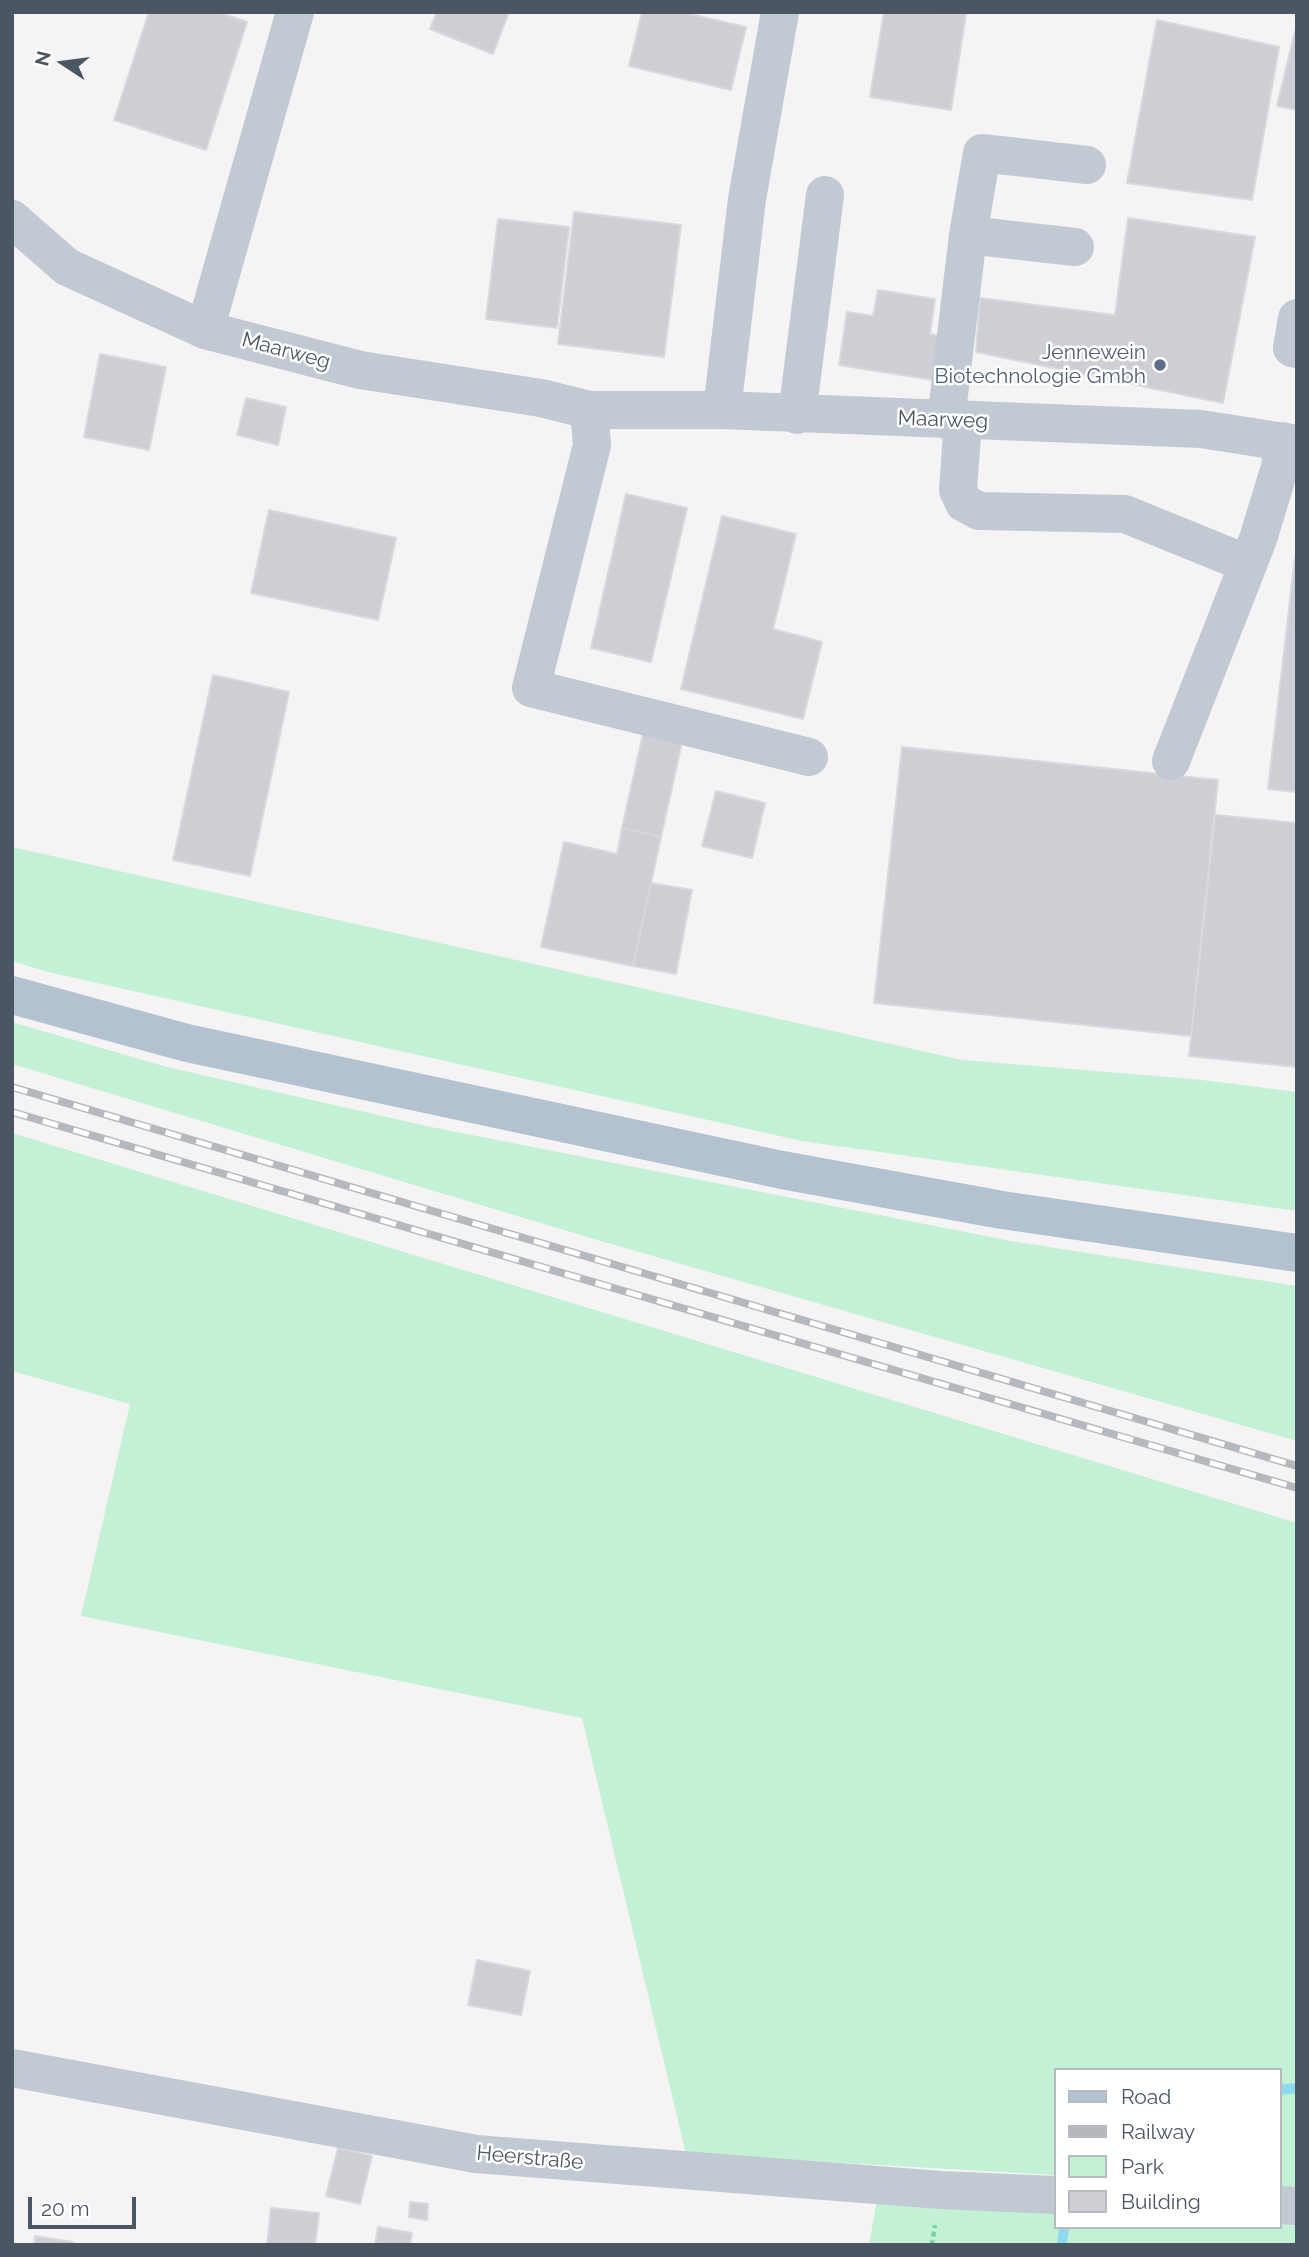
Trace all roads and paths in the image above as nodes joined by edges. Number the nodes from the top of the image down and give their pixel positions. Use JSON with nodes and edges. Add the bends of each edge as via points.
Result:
{"nodes":[{"id":1,"x":295,"y":12,"type":"edge"},
{"id":2,"x":780,"y":12,"type":"edge"},
{"id":3,"x":1087,"y":165,"type":"dead end"},
{"id":4,"x":825,"y":195,"type":"dead end"},
{"id":5,"x":12,"y":219,"type":"edge"},
{"id":6,"x":968,"y":235,"type":"junction"},
{"id":7,"x":1075,"y":247,"type":"dead end"},
{"id":8,"x":1297,"y":318,"type":"edge"},
{"id":9,"x":205,"y":330,"type":"junction"},
{"id":10,"x":1297,"y":349,"type":"edge"},
{"id":11,"x":589,"y":410,"type":"junction"},
{"id":12,"x":722,"y":410,"type":"junction"},
{"id":13,"x":797,"y":415,"type":"junction"},
{"id":14,"x":954,"y":420,"type":"junction"},
{"id":15,"x":1290,"y":443,"type":"edge"},
{"id":16,"x":1248,"y":564,"type":"junction"},
{"id":17,"x":809,"y":757,"type":"dead end"},
{"id":18,"x":1171,"y":761,"type":"dead end"},
{"id":19,"x":12,"y":995,"type":"edge"},
{"id":20,"x":1297,"y":1253,"type":"edge"},
{"id":21,"x":12,"y":2068,"type":"edge"},
{"id":22,"x":1054,"y":2195,"type":"edge"}],
"edges":[{"from":1,"to":9,"type":"street"},
{"from":2,"to":12,"type":"street","via":[[747,199]]},
{"from":3,"to":6,"type":"street","via":[[982,153]]},
{"from":4,"to":13,"type":"street"},
{"from":5,"to":9,"type":"street","name":"Maarweg","via":[[67,267]]},
{"from":6,"to":7,"type":"street"},
{"from":6,"to":14,"type":"street"},
{"from":8,"to":10,"type":"street","via":[[1292,348]]},
{"from":9,"to":11,"type":"street","name":"Maarweg","via":[[360,370],[541,398]]},
{"from":11,"to":12,"type":"street","name":"Maarweg"},
{"from":11,"to":17,"type":"street","via":[[592,445],[531,688]]},
{"from":12,"to":13,"type":"street","name":"Maarweg"},
{"from":13,"to":14,"type":"street","name":"Maarweg"},
{"from":14,"to":15,"type":"street","name":"Maarweg","via":[[1201,429]]},
{"from":14,"to":16,"type":"street","via":[[958,489],[964,503],[979,510],[1125,514]]},
{"from":15,"to":16,"type":"street"},
{"from":16,"to":18,"type":"street"},
{"from":19,"to":20,"type":"main road","via":[[187,1043],[782,1170],[1002,1210]]},
{"from":21,"to":22,"type":"street","name":"Heerstraße","via":[[476,2154]]}]}
